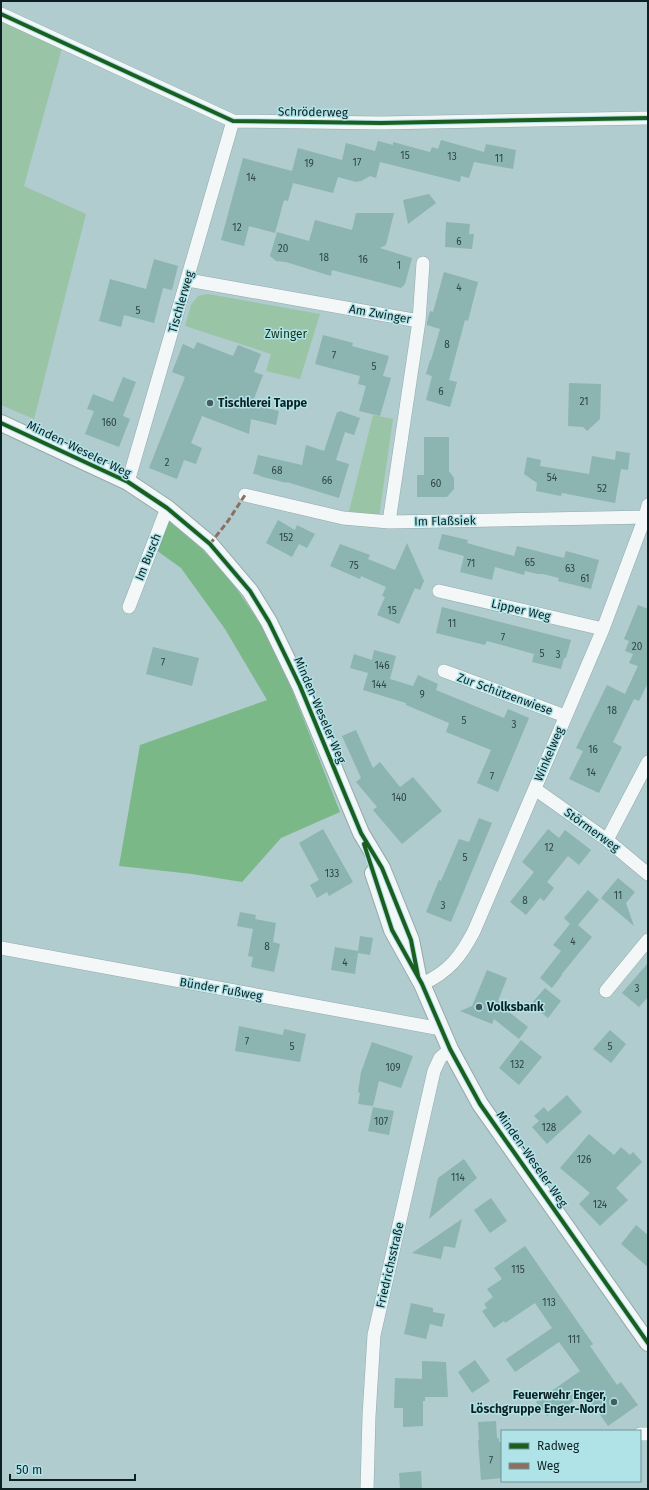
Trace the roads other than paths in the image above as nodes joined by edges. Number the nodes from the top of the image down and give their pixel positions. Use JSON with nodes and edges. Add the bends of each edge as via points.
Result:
{"nodes":[{"id":1,"x":1,"y":14,"type":"edge"},
{"id":2,"x":648,"y":118,"type":"edge"},
{"id":3,"x":233,"y":121,"type":"junction"},
{"id":4,"x":423,"y":263,"type":"dead end"},
{"id":5,"x":188,"y":280,"type":"junction"},
{"id":6,"x":419,"y":321,"type":"junction"},
{"id":7,"x":1,"y":423,"type":"edge"},
{"id":8,"x":128,"y":482,"type":"junction"},
{"id":9,"x":245,"y":495,"type":"dead end"},
{"id":10,"x":168,"y":508,"type":"junction"},
{"id":11,"x":647,"y":513,"type":"edge"},
{"id":12,"x":389,"y":522,"type":"junction"},
{"id":13,"x":439,"y":591,"type":"dead end"},
{"id":14,"x":129,"y":607,"type":"dead end"},
{"id":15,"x":603,"y":629,"type":"junction"},
{"id":16,"x":444,"y":671,"type":"dead end"},
{"id":17,"x":565,"y":716,"type":"junction"},
{"id":18,"x":648,"y":762,"type":"edge"},
{"id":19,"x":535,"y":789,"type":"junction"},
{"id":20,"x":608,"y":840,"type":"junction"},
{"id":21,"x":648,"y":874,"type":"edge"},
{"id":22,"x":648,"y":940,"type":"edge"},
{"id":23,"x":1,"y":948,"type":"edge"},
{"id":24,"x":420,"y":980,"type":"junction"},
{"id":25,"x":606,"y":991,"type":"dead end"},
{"id":26,"x":441,"y":1029,"type":"junction"},
{"id":27,"x":450,"y":1049,"type":"junction"},
{"id":28,"x":648,"y":1342,"type":"edge"},
{"id":29,"x":367,"y":1489,"type":"edge"}],
"edges":[{"from":1,"to":3,"type":"street","name":"Schröderweg"},
{"from":2,"to":3,"type":"street","name":"Schröderweg","via":[[381,123]]},
{"from":3,"to":5,"type":"street","name":"Tischlerweg"},
{"from":4,"to":6,"type":"street"},
{"from":5,"to":6,"type":"street","name":"Am Zwinger"},
{"from":5,"to":8,"type":"street","name":"Tischlerweg"},
{"from":6,"to":12,"type":"street","name":"Am Zwinger"},
{"from":7,"to":8,"type":"street","name":"Minden-Weseler Weg"},
{"from":8,"to":10,"type":"street","name":"Minden-Weseler Weg"},
{"from":9,"to":12,"type":"street","name":"Im Flaßsiek","via":[[343,518]]},
{"from":10,"to":14,"type":"street","name":"Im Busch"},
{"from":10,"to":24,"type":"street","name":"Minden-Weseler Weg","via":[[210,544],[250,591],[269,622],[300,686],[362,833],[392,930]]},
{"from":11,"to":12,"type":"street","name":"Im Flaßsiek"},
{"from":11,"to":15,"type":"street","name":"Winkelweg"},
{"from":13,"to":15,"type":"street","name":"Lipper Weg"},
{"from":15,"to":17,"type":"street","name":"Winkelweg"},
{"from":16,"to":17,"type":"street","name":"Zur Schützenwiese"},
{"from":17,"to":19,"type":"street","name":"Winkelweg"},
{"from":18,"to":20,"type":"street"},
{"from":19,"to":20,"type":"street","name":"Störmerweg"},
{"from":19,"to":24,"type":"street","name":"Winkelweg","via":[[464,949],[445,971]]},
{"from":20,"to":21,"type":"street","name":"Störmerweg"},
{"from":22,"to":25,"type":"street"},
{"from":23,"to":26,"type":"street","name":"Bünder Fußweg"},
{"from":24,"to":26,"type":"street","name":"Minden-Weseler Weg"},
{"from":26,"to":27,"type":"street","name":"Minden-Weseler Weg"},
{"from":27,"to":28,"type":"street","name":"Minden-Weseler Weg","via":[[480,1104]]},
{"from":27,"to":29,"type":"street","name":"Friedrichsstraße","via":[[440,1058],[434,1071],[374,1335],[368,1416]]}]}
